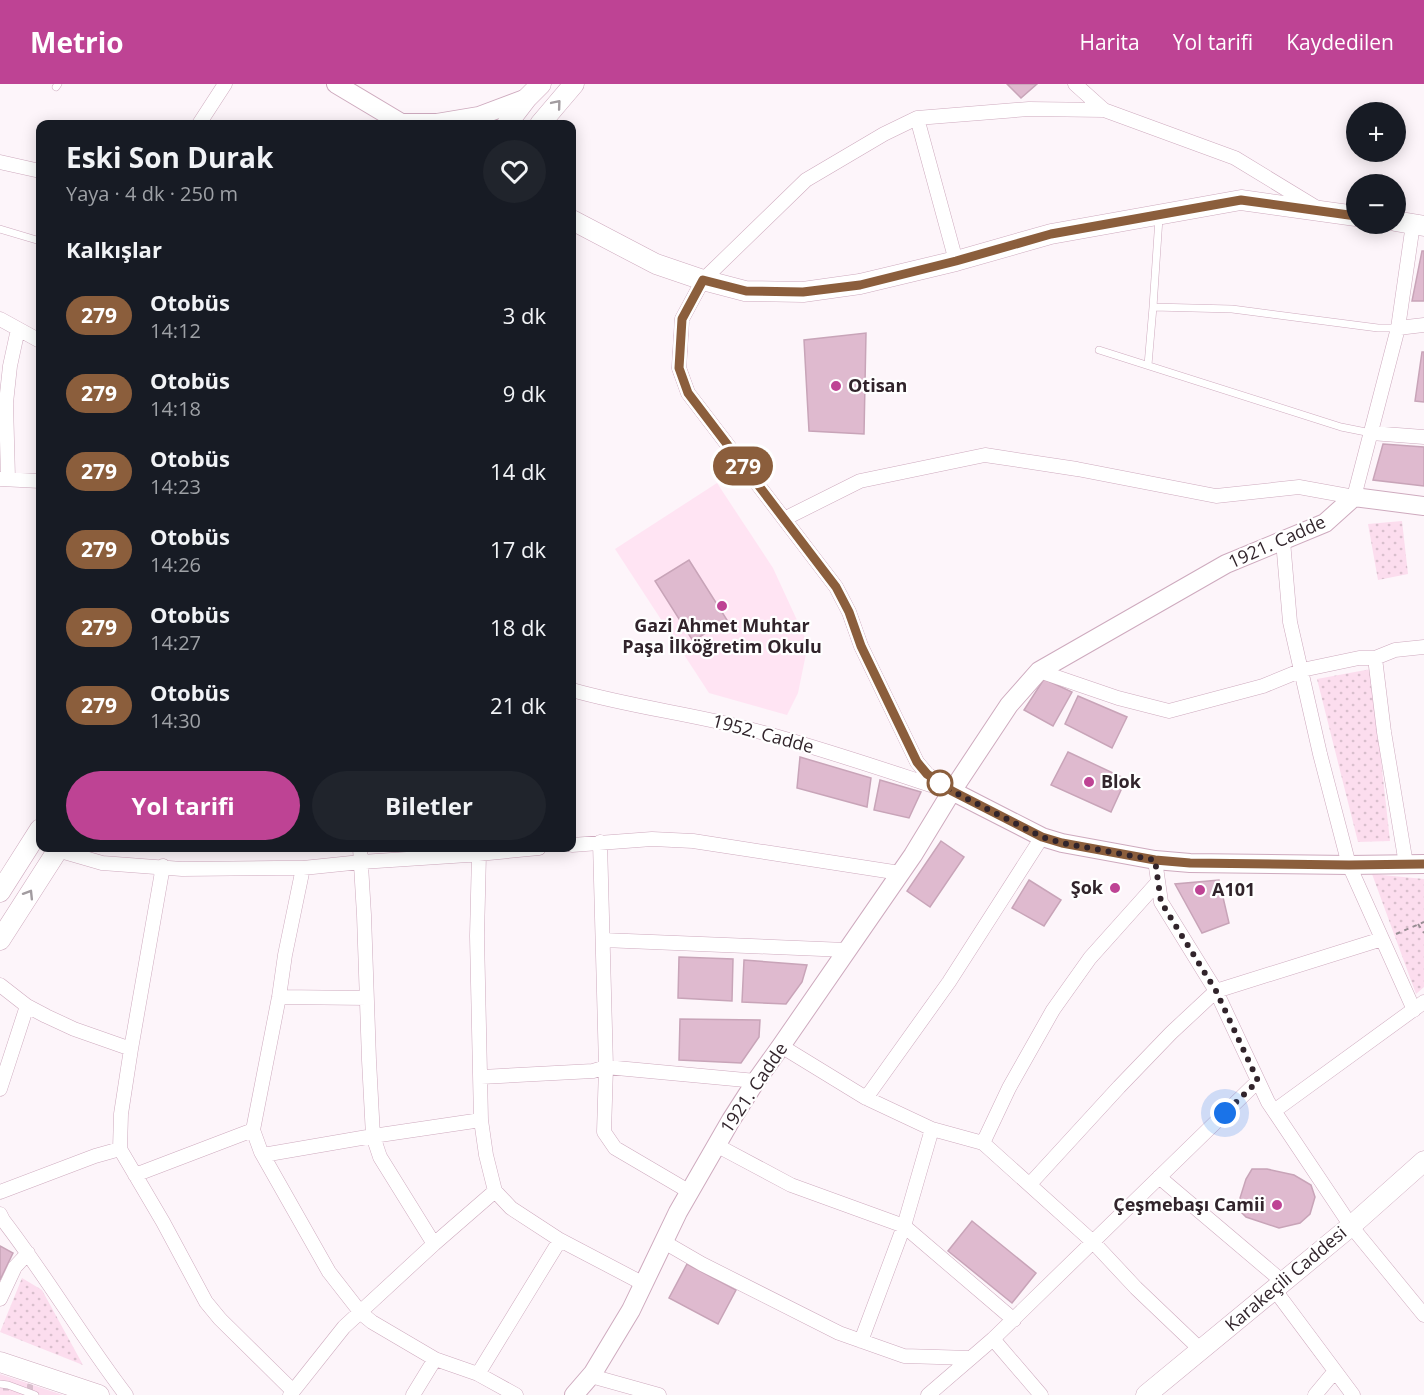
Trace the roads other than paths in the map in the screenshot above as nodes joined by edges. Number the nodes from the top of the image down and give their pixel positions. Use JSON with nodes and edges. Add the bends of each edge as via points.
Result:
{"nodes":[{"id":1,"x":225,"y":84,"type":"edge"},
{"id":2,"x":336,"y":84,"type":"edge"},
{"id":3,"x":574,"y":84,"type":"edge"},
{"id":4,"x":1075,"y":84,"type":"edge"},
{"id":5,"x":354,"y":89,"type":"edge"},
{"id":6,"x":534,"y":91,"type":"edge"},
{"id":7,"x":1104,"y":110,"type":"junction"},
{"id":8,"x":917,"y":118,"type":"junction"},
{"id":9,"x":202,"y":120,"type":"edge"},
{"id":10,"x":397,"y":120,"type":"edge"},
{"id":11,"x":455,"y":120,"type":"edge"},
{"id":12,"x":510,"y":120,"type":"edge"},
{"id":13,"x":543,"y":120,"type":"edge"},
{"id":14,"x":0,"y":162,"type":"edge"},
{"id":15,"x":36,"y":170,"type":"edge"},
{"id":16,"x":1160,"y":213,"type":"junction"},
{"id":17,"x":1324,"y":213,"type":"junction"},
{"id":18,"x":1346,"y":215,"type":"edge"},
{"id":19,"x":576,"y":222,"type":"edge"},
{"id":20,"x":1411,"y":224,"type":"edge"},
{"id":21,"x":0,"y":229,"type":"edge"},
{"id":22,"x":36,"y":240,"type":"edge"},
{"id":23,"x":956,"y":261,"type":"junction"},
{"id":24,"x":703,"y":280,"type":"junction"},
{"id":25,"x":1154,"y":307,"type":"junction"},
{"id":26,"x":0,"y":320,"type":"edge"},
{"id":27,"x":1424,"y":325,"type":"edge"},
{"id":28,"x":1398,"y":328,"type":"junction"},
{"id":29,"x":18,"y":329,"type":"junction"},
{"id":30,"x":36,"y":339,"type":"edge"},
{"id":31,"x":1099,"y":350,"type":"dead end"},
{"id":32,"x":1148,"y":365,"type":"junction"},
{"id":33,"x":1371,"y":433,"type":"junction"},
{"id":34,"x":1424,"y":437,"type":"edge"},
{"id":35,"x":4,"y":479,"type":"edge"},
{"id":36,"x":36,"y":481,"type":"edge"},
{"id":37,"x":1354,"y":497,"type":"junction"},
{"id":38,"x":1424,"y":506,"type":"edge"},
{"id":39,"x":784,"y":519,"type":"junction"},
{"id":40,"x":1283,"y":541,"type":"junction"},
{"id":41,"x":1424,"y":647,"type":"edge"},
{"id":42,"x":1375,"y":658,"type":"junction"},
{"id":43,"x":1302,"y":670,"type":"junction"},
{"id":44,"x":1039,"y":671,"type":"junction"},
{"id":45,"x":576,"y":691,"type":"edge"},
{"id":46,"x":952,"y":791,"type":"junction"},
{"id":47,"x":36,"y":835,"type":"edge"},
{"id":48,"x":1042,"y":837,"type":"junction"},
{"id":49,"x":600,"y":842,"type":"junction"},
{"id":50,"x":576,"y":844,"type":"edge"},
{"id":51,"x":56,"y":852,"type":"edge"},
{"id":52,"x":67,"y":852,"type":"edge"},
{"id":53,"x":360,"y":852,"type":"edge"},
{"id":54,"x":472,"y":852,"type":"edge"},
{"id":55,"x":1155,"y":860,"type":"junction"},
{"id":56,"x":361,"y":862,"type":"junction"},
{"id":57,"x":1415,"y":864,"type":"edge"},
{"id":58,"x":1349,"y":865,"type":"junction"},
{"id":59,"x":163,"y":866,"type":"junction"},
{"id":60,"x":303,"y":868,"type":"junction"},
{"id":61,"x":900,"y":873,"type":"junction"},
{"id":62,"x":1158,"y":882,"type":"junction"},
{"id":63,"x":0,"y":892,"type":"edge"},
{"id":64,"x":1382,"y":939,"type":"junction"},
{"id":65,"x":0,"y":940,"type":"edge"},
{"id":66,"x":603,"y":940,"type":"junction"},
{"id":67,"x":846,"y":950,"type":"junction"},
{"id":68,"x":0,"y":985,"type":"edge"},
{"id":69,"x":1216,"y":991,"type":"junction"},
{"id":70,"x":279,"y":997,"type":"junction"},
{"id":71,"x":367,"y":998,"type":"junction"},
{"id":72,"x":27,"y":1006,"type":"junction"},
{"id":73,"x":1419,"y":1006,"type":"edge"},
{"id":74,"x":781,"y":1046,"type":"junction"},
{"id":75,"x":131,"y":1049,"type":"junction"},
{"id":76,"x":606,"y":1067,"type":"junction"},
{"id":77,"x":481,"y":1077,"type":"junction"},
{"id":78,"x":756,"y":1081,"type":"junction"},
{"id":79,"x":1258,"y":1081,"type":"junction"},
{"id":80,"x":0,"y":1089,"type":"edge"},
{"id":81,"x":866,"y":1098,"type":"junction"},
{"id":82,"x":1274,"y":1111,"type":"junction"},
{"id":83,"x":481,"y":1120,"type":"junction"},
{"id":84,"x":932,"y":1129,"type":"junction"},
{"id":85,"x":253,"y":1130,"type":"junction"},
{"id":86,"x":373,"y":1136,"type":"junction"},
{"id":87,"x":983,"y":1143,"type":"junction"},
{"id":88,"x":716,"y":1145,"type":"junction"},
{"id":89,"x":120,"y":1149,"type":"junction"},
{"id":90,"x":263,"y":1155,"type":"junction"},
{"id":91,"x":1424,"y":1161,"type":"edge"},
{"id":92,"x":135,"y":1175,"type":"junction"},
{"id":93,"x":1159,"y":1177,"type":"junction"},
{"id":94,"x":1030,"y":1184,"type":"junction"},
{"id":95,"x":495,"y":1191,"type":"junction"},
{"id":96,"x":0,"y":1192,"type":"edge"},
{"id":97,"x":690,"y":1192,"type":"junction"},
{"id":98,"x":0,"y":1214,"type":"edge"},
{"id":99,"x":904,"y":1226,"type":"junction"},
{"id":100,"x":1351,"y":1226,"type":"junction"},
{"id":101,"x":560,"y":1240,"type":"junction"},
{"id":102,"x":664,"y":1242,"type":"junction"},
{"id":103,"x":1092,"y":1242,"type":"junction"},
{"id":104,"x":434,"y":1244,"type":"junction"},
{"id":105,"x":28,"y":1253,"type":"junction"},
{"id":106,"x":644,"y":1284,"type":"junction"},
{"id":107,"x":1279,"y":1285,"type":"junction"},
{"id":108,"x":0,"y":1299,"type":"edge"},
{"id":109,"x":360,"y":1312,"type":"junction"},
{"id":110,"x":1424,"y":1315,"type":"edge"},
{"id":111,"x":1014,"y":1320,"type":"junction"},
{"id":112,"x":993,"y":1339,"type":"junction"},
{"id":113,"x":861,"y":1341,"type":"junction"},
{"id":114,"x":1202,"y":1350,"type":"junction"},
{"id":115,"x":971,"y":1358,"type":"junction"},
{"id":116,"x":435,"y":1359,"type":"junction"},
{"id":117,"x":0,"y":1362,"type":"edge"},
{"id":118,"x":1335,"y":1371,"type":"junction"},
{"id":119,"x":478,"y":1374,"type":"junction"},
{"id":120,"x":591,"y":1376,"type":"junction"},
{"id":121,"x":0,"y":1384,"type":"edge"},
{"id":122,"x":292,"y":1393,"type":"edge"},
{"id":123,"x":35,"y":1395,"type":"edge"},
{"id":124,"x":99,"y":1395,"type":"edge"},
{"id":125,"x":126,"y":1395,"type":"edge"},
{"id":126,"x":413,"y":1395,"type":"edge"},
{"id":127,"x":516,"y":1395,"type":"edge"},
{"id":128,"x":574,"y":1395,"type":"edge"},
{"id":129,"x":659,"y":1395,"type":"edge"},
{"id":130,"x":928,"y":1395,"type":"edge"},
{"id":131,"x":1041,"y":1395,"type":"edge"},
{"id":132,"x":1146,"y":1395,"type":"edge"},
{"id":133,"x":1315,"y":1395,"type":"edge"},
{"id":134,"x":1353,"y":1395,"type":"edge"}],
"edges":[{"from":1,"to":9,"type":"street"},
{"from":2,"to":5,"type":"street"},
{"from":13,"to":3,"type":"main road","one_way":true},
{"from":4,"to":7,"type":"street"},
{"from":5,"to":10,"type":"street"},
{"from":6,"to":11,"type":"street","via":[[479,116]]},
{"from":6,"to":12,"type":"main road"},
{"from":7,"to":8,"type":"street","via":[[1029,109]]},
{"from":7,"to":17,"type":"street","via":[[1235,158]]},
{"from":8,"to":23,"type":"street"},
{"from":8,"to":24,"type":"street","via":[[806,180]]},
{"from":14,"to":15,"type":"street"},
{"from":16,"to":17,"type":"main road","via":[[1241,200]]},
{"from":16,"to":23,"type":"main road","via":[[1051,234]]},
{"from":16,"to":25,"type":"lane"},
{"from":17,"to":18,"type":"main road"},
{"from":19,"to":24,"type":"main road","via":[[656,264]]},
{"from":20,"to":28,"type":"street"},
{"from":21,"to":22,"type":"lane"},
{"from":23,"to":24,"type":"main road","via":[[860,285],[803,292],[746,291]]},
{"from":24,"to":39,"type":"street","via":[[682,319],[679,368],[688,393]]},
{"from":25,"to":28,"type":"lane","via":[[1232,309]]},
{"from":25,"to":32,"type":"lane"},
{"from":26,"to":29,"type":"street"},
{"from":27,"to":28,"type":"street"},
{"from":28,"to":33,"type":"street"},
{"from":29,"to":30,"type":"street"},
{"from":29,"to":35,"type":"street","via":[[6,403]]},
{"from":31,"to":32,"type":"lane"},
{"from":32,"to":33,"type":"lane","via":[[1298,414]]},
{"from":33,"to":34,"type":"street"},
{"from":33,"to":37,"type":"street"},
{"from":35,"to":36,"type":"street"},
{"from":37,"to":38,"type":"street"},
{"from":37,"to":39,"type":"street","via":[[1299,487],[1216,496],[985,455],[860,481]]},
{"from":37,"to":40,"type":"street","name":"1921. Cadde","via":[[1325,523]]},
{"from":39,"to":46,"type":"street","via":[[836,587],[917,762]]},
{"from":40,"to":43,"type":"street","via":[[1290,622]]},
{"from":40,"to":44,"type":"street","name":"1921. Cadde","via":[[1226,564]]},
{"from":41,"to":42,"type":"street","via":[[1395,650]]},
{"from":42,"to":43,"type":"street"},
{"from":42,"to":57,"type":"street","via":[[1384,732]]},
{"from":43,"to":44,"type":"street","via":[[1263,686],[1169,711]]},
{"from":43,"to":58,"type":"street"},
{"from":44,"to":46,"type":"street","name":"1921. Cadde","via":[[1010,705]]},
{"from":45,"to":46,"type":"street","name":"1952. Cadde","via":[[765,733]]},
{"from":46,"to":48,"type":"street"},
{"from":46,"to":61,"type":"street","name":"1921. Cadde"},
{"from":47,"to":63,"type":"main road"},
{"from":48,"to":55,"type":"street"},
{"from":48,"to":81,"type":"street","via":[[949,982]]},
{"from":49,"to":50,"type":"street"},
{"from":49,"to":61,"type":"street","via":[[693,841]]},
{"from":49,"to":66,"type":"street"},
{"from":65,"to":51,"type":"main road","one_way":true},
{"from":52,"to":59,"type":"street","via":[[102,863]]},
{"from":53,"to":56,"type":"street"},
{"from":54,"to":56,"type":"street"},
{"from":54,"to":77,"type":"street"},
{"from":55,"to":58,"type":"street"},
{"from":55,"to":62,"type":"street"},
{"from":56,"to":60,"type":"street"},
{"from":56,"to":71,"type":"street"},
{"from":57,"to":58,"type":"street"},
{"from":58,"to":64,"type":"street"},
{"from":59,"to":60,"type":"street"},
{"from":59,"to":75,"type":"street"},
{"from":60,"to":70,"type":"street"},
{"from":61,"to":67,"type":"street","name":"1921. Cadde"},
{"from":62,"to":69,"type":"street","via":[[1161,902]]},
{"from":62,"to":87,"type":"street","via":[[1090,958],[1053,1010]]},
{"from":64,"to":69,"type":"street"},
{"from":64,"to":73,"type":"street"},
{"from":66,"to":67,"type":"street"},
{"from":66,"to":76,"type":"street"},
{"from":67,"to":74,"type":"street","name":"1921. Cadde"},
{"from":68,"to":72,"type":"street"},
{"from":69,"to":79,"type":"street"},
{"from":69,"to":94,"type":"street","via":[[1171,1033]]},
{"from":70,"to":71,"type":"street"},
{"from":70,"to":85,"type":"street"},
{"from":71,"to":86,"type":"street"},
{"from":72,"to":75,"type":"street","via":[[74,1029]]},
{"from":72,"to":80,"type":"street"},
{"from":73,"to":82,"type":"street"},
{"from":74,"to":78,"type":"street","name":"1921. Cadde"},
{"from":74,"to":81,"type":"street"},
{"from":75,"to":89,"type":"street"},
{"from":76,"to":77,"type":"street"},
{"from":76,"to":78,"type":"street"},
{"from":76,"to":97,"type":"street","via":[[604,1132],[615,1148]]},
{"from":77,"to":83,"type":"street"},
{"from":78,"to":88,"type":"street","name":"1921. Cadde"},
{"from":79,"to":82,"type":"street"},
{"from":79,"to":93,"type":"street"},
{"from":81,"to":84,"type":"street"},
{"from":82,"to":100,"type":"street"},
{"from":83,"to":86,"type":"street"},
{"from":83,"to":95,"type":"street"},
{"from":84,"to":87,"type":"street"},
{"from":84,"to":99,"type":"street"},
{"from":85,"to":90,"type":"street"},
{"from":85,"to":92,"type":"street"},
{"from":86,"to":90,"type":"street"},
{"from":86,"to":104,"type":"street","via":[[380,1157]]},
{"from":87,"to":94,"type":"street"},
{"from":88,"to":97,"type":"street","name":"1921. Cadde"},
{"from":88,"to":99,"type":"street","via":[[791,1185]]},
{"from":89,"to":92,"type":"street"},
{"from":89,"to":96,"type":"street"},
{"from":90,"to":109,"type":"street","via":[[329,1272]]},
{"from":91,"to":100,"type":"main road","name":"Karakeçili Caddesi"},
{"from":92,"to":122,"type":"street","via":[[206,1302]]},
{"from":93,"to":103,"type":"street"},
{"from":93,"to":107,"type":"street"},
{"from":94,"to":103,"type":"street"},
{"from":95,"to":101,"type":"street","via":[[511,1208]]},
{"from":95,"to":104,"type":"street"},
{"from":97,"to":102,"type":"street","name":"1921. Cadde"},
{"from":98,"to":105,"type":"street"},
{"from":99,"to":111,"type":"street"},
{"from":99,"to":113,"type":"street"},
{"from":100,"to":107,"type":"main road","name":"Karakeçili Caddesi"},
{"from":100,"to":110,"type":"street"},
{"from":101,"to":106,"type":"street"},
{"from":101,"to":119,"type":"street"},
{"from":102,"to":106,"type":"street","name":"1921. Cadde"},
{"from":102,"to":113,"type":"street","via":[[839,1334]]},
{"from":103,"to":111,"type":"street"},
{"from":103,"to":114,"type":"street"},
{"from":104,"to":109,"type":"street"},
{"from":105,"to":108,"type":"street","via":[[15,1267]]},
{"from":105,"to":125,"type":"street"},
{"from":106,"to":120,"type":"street","name":"1921. Cadde"},
{"from":107,"to":114,"type":"main road","name":"Karakeçili Caddesi"},
{"from":107,"to":118,"type":"street"},
{"from":109,"to":116,"type":"street"},
{"from":109,"to":122,"type":"street"},
{"from":111,"to":112,"type":"street"},
{"from":112,"to":115,"type":"street"},
{"from":112,"to":131,"type":"street"},
{"from":113,"to":115,"type":"street","via":[[904,1356]]},
{"from":114,"to":132,"type":"main road","name":"Karakeçili Caddesi"},
{"from":115,"to":130,"type":"street"},
{"from":116,"to":119,"type":"street"},
{"from":116,"to":126,"type":"street"},
{"from":117,"to":124,"type":"main road"},
{"from":118,"to":133,"type":"street"},
{"from":118,"to":134,"type":"street"},
{"from":119,"to":127,"type":"street"},
{"from":120,"to":128,"type":"street","name":"1921. Cadde"},
{"from":120,"to":129,"type":"street"},
{"from":121,"to":123,"type":"lane"}]}
